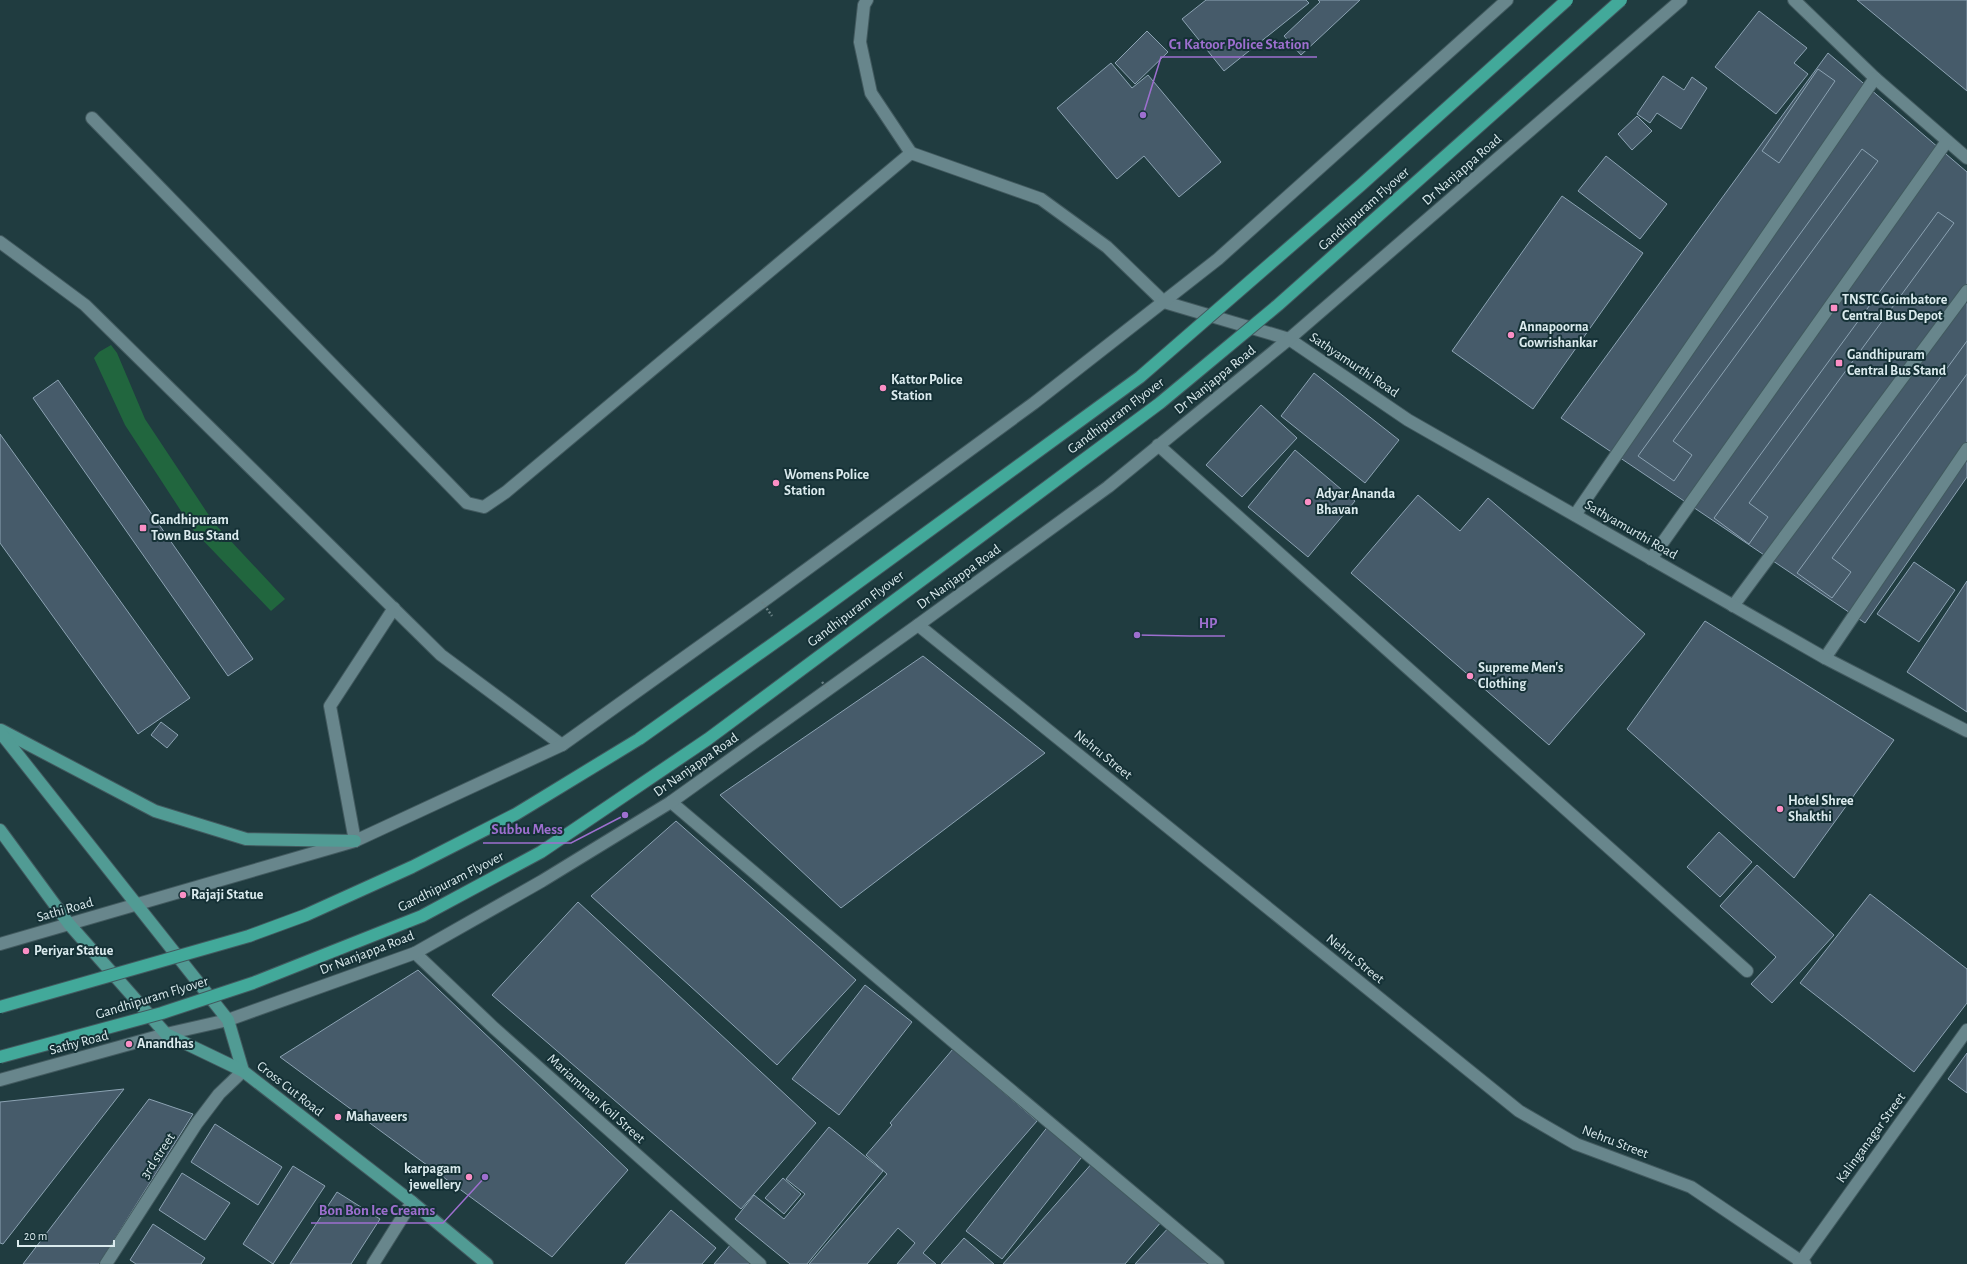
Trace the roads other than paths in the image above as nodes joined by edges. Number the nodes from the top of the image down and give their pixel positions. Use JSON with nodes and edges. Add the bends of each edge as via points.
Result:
{"nodes":[{"id":1,"x":1507,"y":0,"type":"edge"},
{"id":2,"x":1567,"y":0,"type":"edge"},
{"id":3,"x":1621,"y":0,"type":"edge"},
{"id":4,"x":1681,"y":0,"type":"edge"},
{"id":5,"x":1794,"y":0,"type":"edge"},
{"id":6,"x":862,"y":3,"type":"edge"},
{"id":7,"x":1874,"y":78,"type":"junction"},
{"id":8,"x":92,"y":118,"type":"dead end"},
{"id":9,"x":1947,"y":141,"type":"junction"},
{"id":10,"x":911,"y":153,"type":"junction"},
{"id":11,"x":1967,"y":158,"type":"edge"},
{"id":12,"x":0,"y":242,"type":"edge"},
{"id":13,"x":1967,"y":291,"type":"edge"},
{"id":14,"x":1164,"y":302,"type":"junction"},
{"id":15,"x":1289,"y":339,"type":"junction"},
{"id":16,"x":1158,"y":445,"type":"junction"},
{"id":17,"x":1967,"y":449,"type":"edge"},
{"id":18,"x":1574,"y":515,"type":"junction"},
{"id":19,"x":1651,"y":560,"type":"junction"},
{"id":20,"x":1733,"y":606,"type":"junction"},
{"id":21,"x":394,"y":608,"type":"junction"},
{"id":22,"x":918,"y":625,"type":"junction"},
{"id":23,"x":1825,"y":658,"type":"junction"},
{"id":24,"x":0,"y":731,"type":"edge"},
{"id":25,"x":1967,"y":731,"type":"edge"},
{"id":26,"x":562,"y":745,"type":"junction"},
{"id":27,"x":671,"y":802,"type":"junction"},
{"id":28,"x":0,"y":830,"type":"edge"},
{"id":29,"x":355,"y":841,"type":"junction"},
{"id":30,"x":138,"y":905,"type":"junction"},
{"id":31,"x":69,"y":924,"type":"junction"},
{"id":32,"x":0,"y":944,"type":"edge"},
{"id":33,"x":415,"y":953,"type":"junction"},
{"id":34,"x":1747,"y":971,"type":"dead end"},
{"id":35,"x":0,"y":1007,"type":"edge"},
{"id":36,"x":228,"y":1020,"type":"junction"},
{"id":37,"x":1967,"y":1030,"type":"edge"},
{"id":38,"x":166,"y":1034,"type":"junction"},
{"id":39,"x":0,"y":1057,"type":"edge"},
{"id":40,"x":243,"y":1071,"type":"junction"},
{"id":41,"x":0,"y":1080,"type":"edge"},
{"id":42,"x":412,"y":1202,"type":"junction"},
{"id":43,"x":1802,"y":1263,"type":"edge"},
{"id":44,"x":106,"y":1264,"type":"edge"},
{"id":45,"x":373,"y":1264,"type":"edge"},
{"id":46,"x":487,"y":1264,"type":"edge"},
{"id":47,"x":760,"y":1264,"type":"edge"},
{"id":48,"x":1218,"y":1264,"type":"edge"}],
"edges":[{"from":1,"to":14,"type":"street","via":[[1218,259]]},
{"from":2,"to":35,"type":"highway","name":"Gandhipuram Flyover","bridge":true,"via":[[1361,185],[1140,377],[812,616],[639,738],[516,814],[412,867],[306,915],[249,936]]},
{"from":3,"to":39,"type":"highway","name":"Gandhipuram Flyover","bridge":true,"via":[[1278,305],[1160,403],[708,739],[540,852],[422,916],[253,982],[162,1013]]},
{"from":4,"to":15,"type":"street","name":"Dr Nanjappa Road"},
{"from":5,"to":7,"type":"street"},
{"from":6,"to":10,"type":"street","via":[[860,42],[871,93]]},
{"from":7,"to":9,"type":"street"},
{"from":7,"to":18,"type":"street"},
{"from":8,"to":10,"type":"street","via":[[467,503],[484,507],[506,492]]},
{"from":9,"to":11,"type":"street"},
{"from":9,"to":19,"type":"street"},
{"from":10,"to":14,"type":"street","via":[[1041,199],[1107,247]]},
{"from":12,"to":21,"type":"street","via":[[85,305]]},
{"from":13,"to":20,"type":"street"},
{"from":14,"to":15,"type":"street","name":"Sathyamurthi Road"},
{"from":14,"to":26,"type":"street","via":[[948,467]]},
{"from":15,"to":16,"type":"street","name":"Dr Nanjappa Road"},
{"from":15,"to":18,"type":"street","name":"Sathyamurthi Road","via":[[1408,420]]},
{"from":16,"to":22,"type":"street","name":"Dr Nanjappa Road","via":[[1108,487]]},
{"from":16,"to":34,"type":"street"},
{"from":17,"to":23,"type":"street"},
{"from":18,"to":19,"type":"street","name":"Sathyamurthi Road"},
{"from":19,"to":20,"type":"street","name":"Sathyamurthi Road"},
{"from":20,"to":23,"type":"street","name":"Sathyamurthi Road"},
{"from":21,"to":26,"type":"street","via":[[441,655]]},
{"from":21,"to":29,"type":"street","via":[[330,706]]},
{"from":22,"to":27,"type":"street","name":"Dr Nanjappa Road"},
{"from":22,"to":43,"type":"street","name":"Nehru Street","via":[[1519,1111],[1576,1144],[1691,1187]]},
{"from":23,"to":25,"type":"street","name":"Sathyamurthi Road"},
{"from":24,"to":29,"type":"main road","via":[[162,814],[246,839]]},
{"from":24,"to":30,"type":"main road"},
{"from":26,"to":29,"type":"street"},
{"from":27,"to":33,"type":"street","name":"Dr Nanjappa Road","via":[[542,881]]},
{"from":27,"to":48,"type":"street"},
{"from":28,"to":31,"type":"main road"},
{"from":29,"to":30,"type":"street"},
{"from":30,"to":31,"type":"street","name":"Sathi Road"},
{"from":30,"to":36,"type":"main road"},
{"from":31,"to":32,"type":"street","name":"Sathi Road"},
{"from":31,"to":38,"type":"main road"},
{"from":33,"to":36,"type":"street","name":"Dr Nanjappa Road"},
{"from":33,"to":47,"type":"street","name":"Mariamman Koil Street","via":[[494,1028]]},
{"from":36,"to":38,"type":"street","name":"Dr Nanjappa Road"},
{"from":36,"to":40,"type":"main road"},
{"from":37,"to":43,"type":"street","name":"Kalinganagar Street"},
{"from":38,"to":40,"type":"main road","name":"Cross Cut Road"},
{"from":38,"to":41,"type":"street","name":"Sathy Road"},
{"from":40,"to":42,"type":"main road","name":"Cross Cut Road"},
{"from":40,"to":44,"type":"street","name":"3rd street","via":[[219,1094],[197,1122]]},
{"from":42,"to":45,"type":"street"},
{"from":42,"to":46,"type":"main road","name":"Cross Cut Road"}]}
